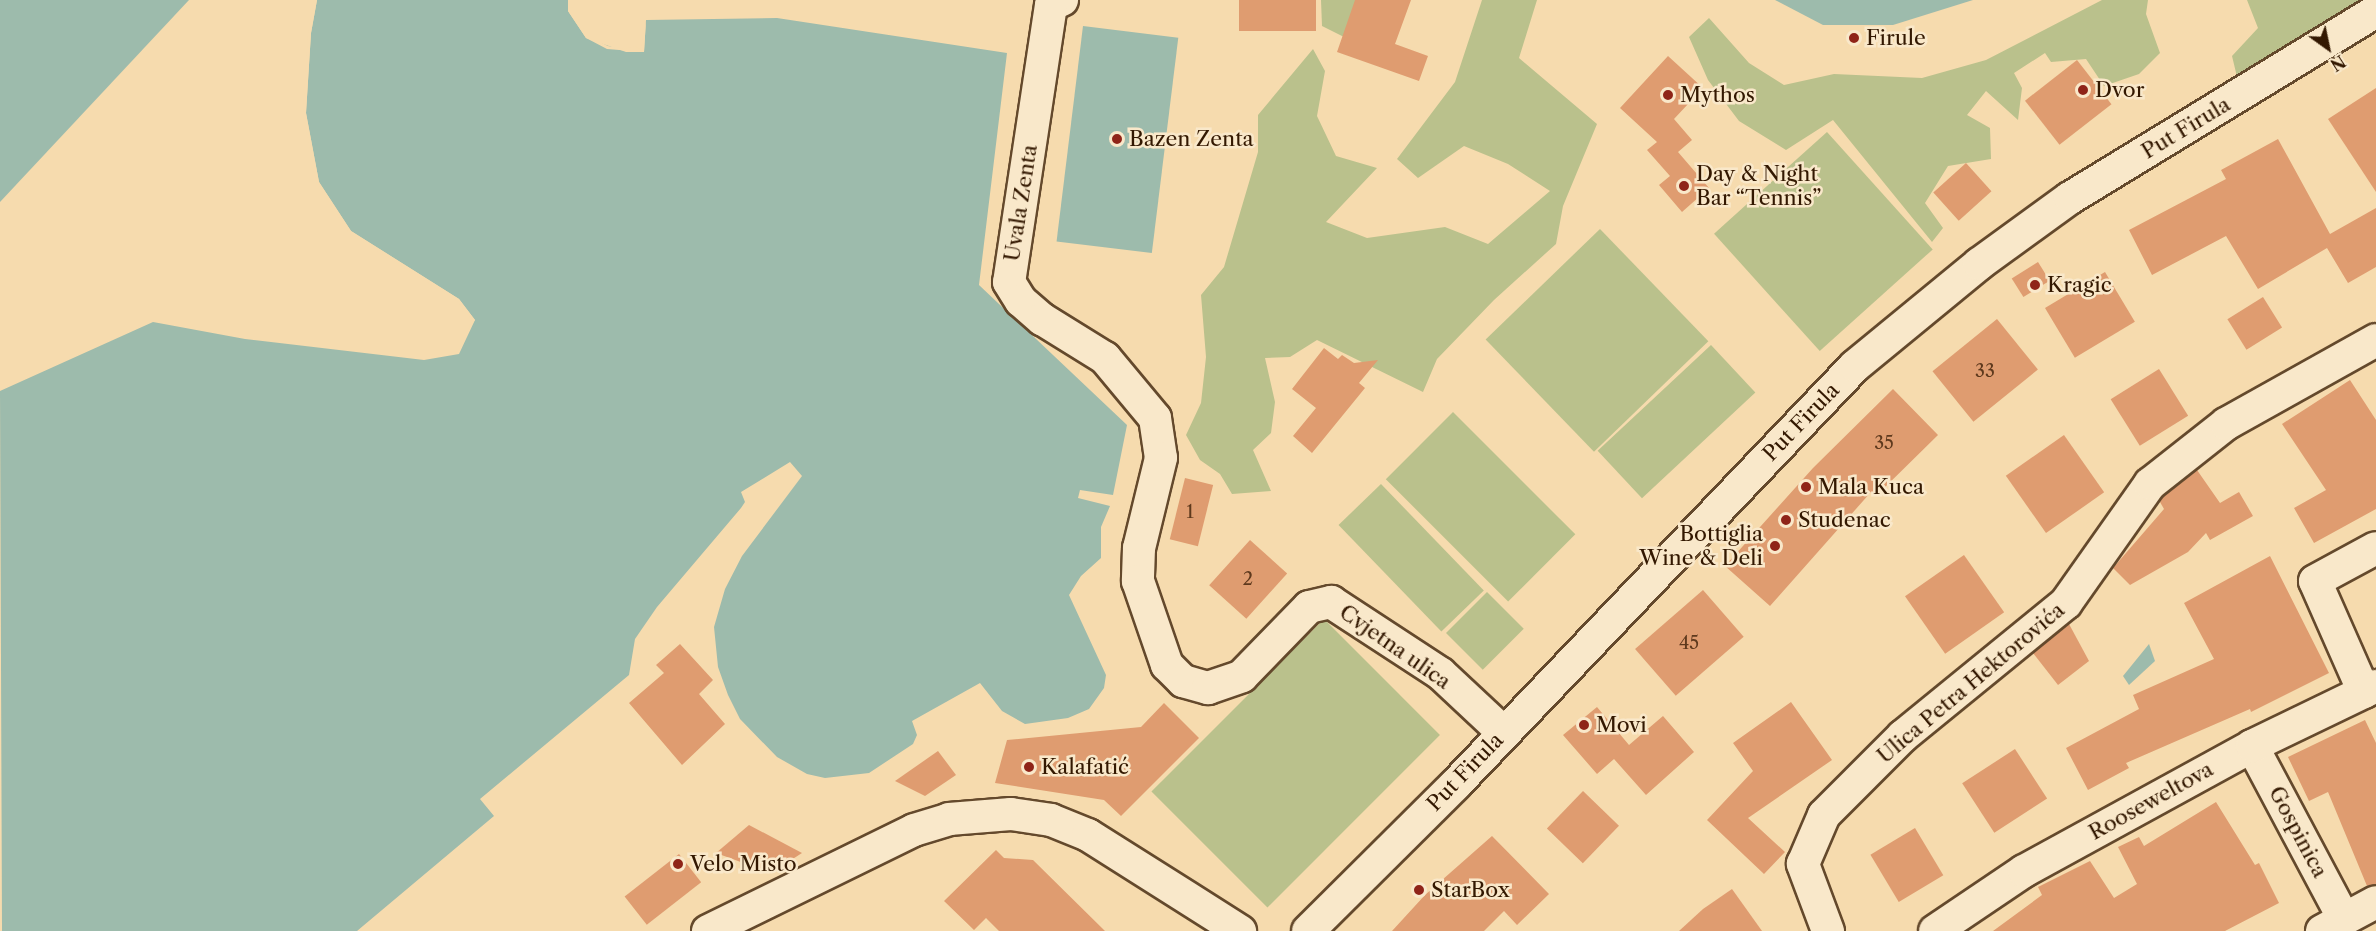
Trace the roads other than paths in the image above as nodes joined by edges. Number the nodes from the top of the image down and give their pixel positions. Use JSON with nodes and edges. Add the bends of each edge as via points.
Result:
{"nodes":[{"id":1,"x":1062,"y":0,"type":"edge"},
{"id":2,"x":2376,"y":10,"type":"edge"},
{"id":3,"x":2376,"y":340,"type":"edge"},
{"id":4,"x":2376,"y":548,"type":"edge"},
{"id":5,"x":1167,"y":665,"type":"joint"},
{"id":6,"x":2370,"y":689,"type":"edge"},
{"id":7,"x":1503,"y":732,"type":"junction"},
{"id":8,"x":2252,"y":746,"type":"junction"},
{"id":9,"x":2376,"y":902,"type":"edge"},
{"id":10,"x":2332,"y":924,"type":"edge"},
{"id":11,"x":708,"y":931,"type":"edge"},
{"id":12,"x":1240,"y":931,"type":"edge"},
{"id":13,"x":1308,"y":931,"type":"edge"},
{"id":14,"x":1828,"y":931,"type":"edge"},
{"id":15,"x":1935,"y":931,"type":"edge"}],
"edges":[{"from":1,"to":5,"type":"street","name":"Uvala Zenta","via":[[1051,5],[1009,282],[1021,301],[1042,319],[1105,358],[1155,418],[1161,458],[1139,548],[1138,581]]},
{"from":2,"to":7,"type":"street","name":"Put Firula","via":[[2070,198],[1979,264],[1873,351]]},
{"from":3,"to":14,"type":"street","name":"Ulica Petra Hektorovića","via":[[2226,424],[2150,484],[2066,603],[1903,736],[1824,815],[1803,864]]},
{"from":4,"to":6,"type":"street","via":[[2315,581]]},
{"from":5,"to":7,"type":"street","name":"Cvjetna ulica","via":[[1183,681],[1208,688],[1242,676],[1308,607],[1331,602],[1441,674]]},
{"from":6,"to":8,"type":"street","name":"Rooseweltova"},
{"from":7,"to":13,"type":"street","name":"Put Firula"},
{"from":8,"to":10,"type":"street","name":"Gospinica"},
{"from":8,"to":15,"type":"street","name":"Rooseweltova","via":[[2024,870]]},
{"from":9,"to":10,"type":"street","name":"Gospinica"},
{"from":11,"to":12,"type":"street","via":[[914,830],[949,819],[1011,814],[1051,820],[1088,835]]}]}
